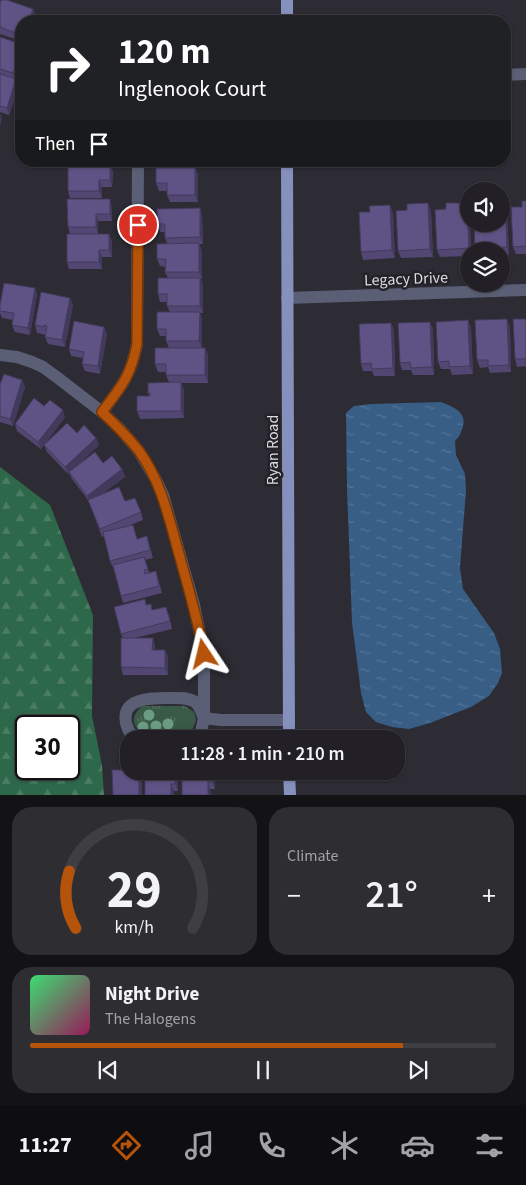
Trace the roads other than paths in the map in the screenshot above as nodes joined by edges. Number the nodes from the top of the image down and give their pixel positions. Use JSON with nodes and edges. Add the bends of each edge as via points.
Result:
{"nodes":[{"id":1,"x":287,"y":0,"type":"edge"},
{"id":2,"x":287,"y":15,"type":"edge"},
{"id":3,"x":526,"y":74,"type":"edge"},
{"id":4,"x":511,"y":75,"type":"edge"},
{"id":5,"x":139,"y":167,"type":"edge"},
{"id":6,"x":287,"y":167,"type":"edge"},
{"id":7,"x":526,"y":290,"type":"edge"},
{"id":8,"x":287,"y":298,"type":"junction"},
{"id":9,"x":0,"y":355,"type":"edge"},
{"id":10,"x":102,"y":412,"type":"junction"},
{"id":11,"x":204,"y":671,"type":"junction"},
{"id":12,"x":179,"y":698,"type":"junction"},
{"id":13,"x":204,"y":718,"type":"junction"},
{"id":14,"x":289,"y":720,"type":"junction"},
{"id":15,"x":128,"y":730,"type":"edge"},
{"id":16,"x":201,"y":730,"type":"edge"},
{"id":17,"x":289,"y":730,"type":"edge"},
{"id":18,"x":290,"y":780,"type":"edge"},
{"id":19,"x":290,"y":795,"type":"edge"}],
"edges":[{"from":1,"to":2,"type":"main road"},
{"from":3,"to":4,"type":"street"},
{"from":5,"to":10,"type":"street","via":[[137,344],[129,374]]},
{"from":6,"to":8,"type":"main road","name":"Ryan Road"},
{"from":7,"to":8,"type":"street","name":"Legacy Drive"},
{"from":8,"to":14,"type":"main road","name":"Ryan Road"},
{"from":9,"to":10,"type":"street","via":[[17,357],[43,367]]},
{"from":10,"to":11,"type":"street","via":[[139,451],[162,495],[198,622]]},
{"from":11,"to":12,"type":"street","via":[[193,692]]},
{"from":11,"to":13,"type":"street"},
{"from":12,"to":13,"type":"street","via":[[195,702]]},
{"from":12,"to":15,"type":"street","via":[[135,702],[125,719]]},
{"from":13,"to":14,"type":"street"},
{"from":13,"to":16,"type":"street"},
{"from":14,"to":17,"type":"main road","name":"Ryan Road"},
{"from":18,"to":19,"type":"main road"}]}
